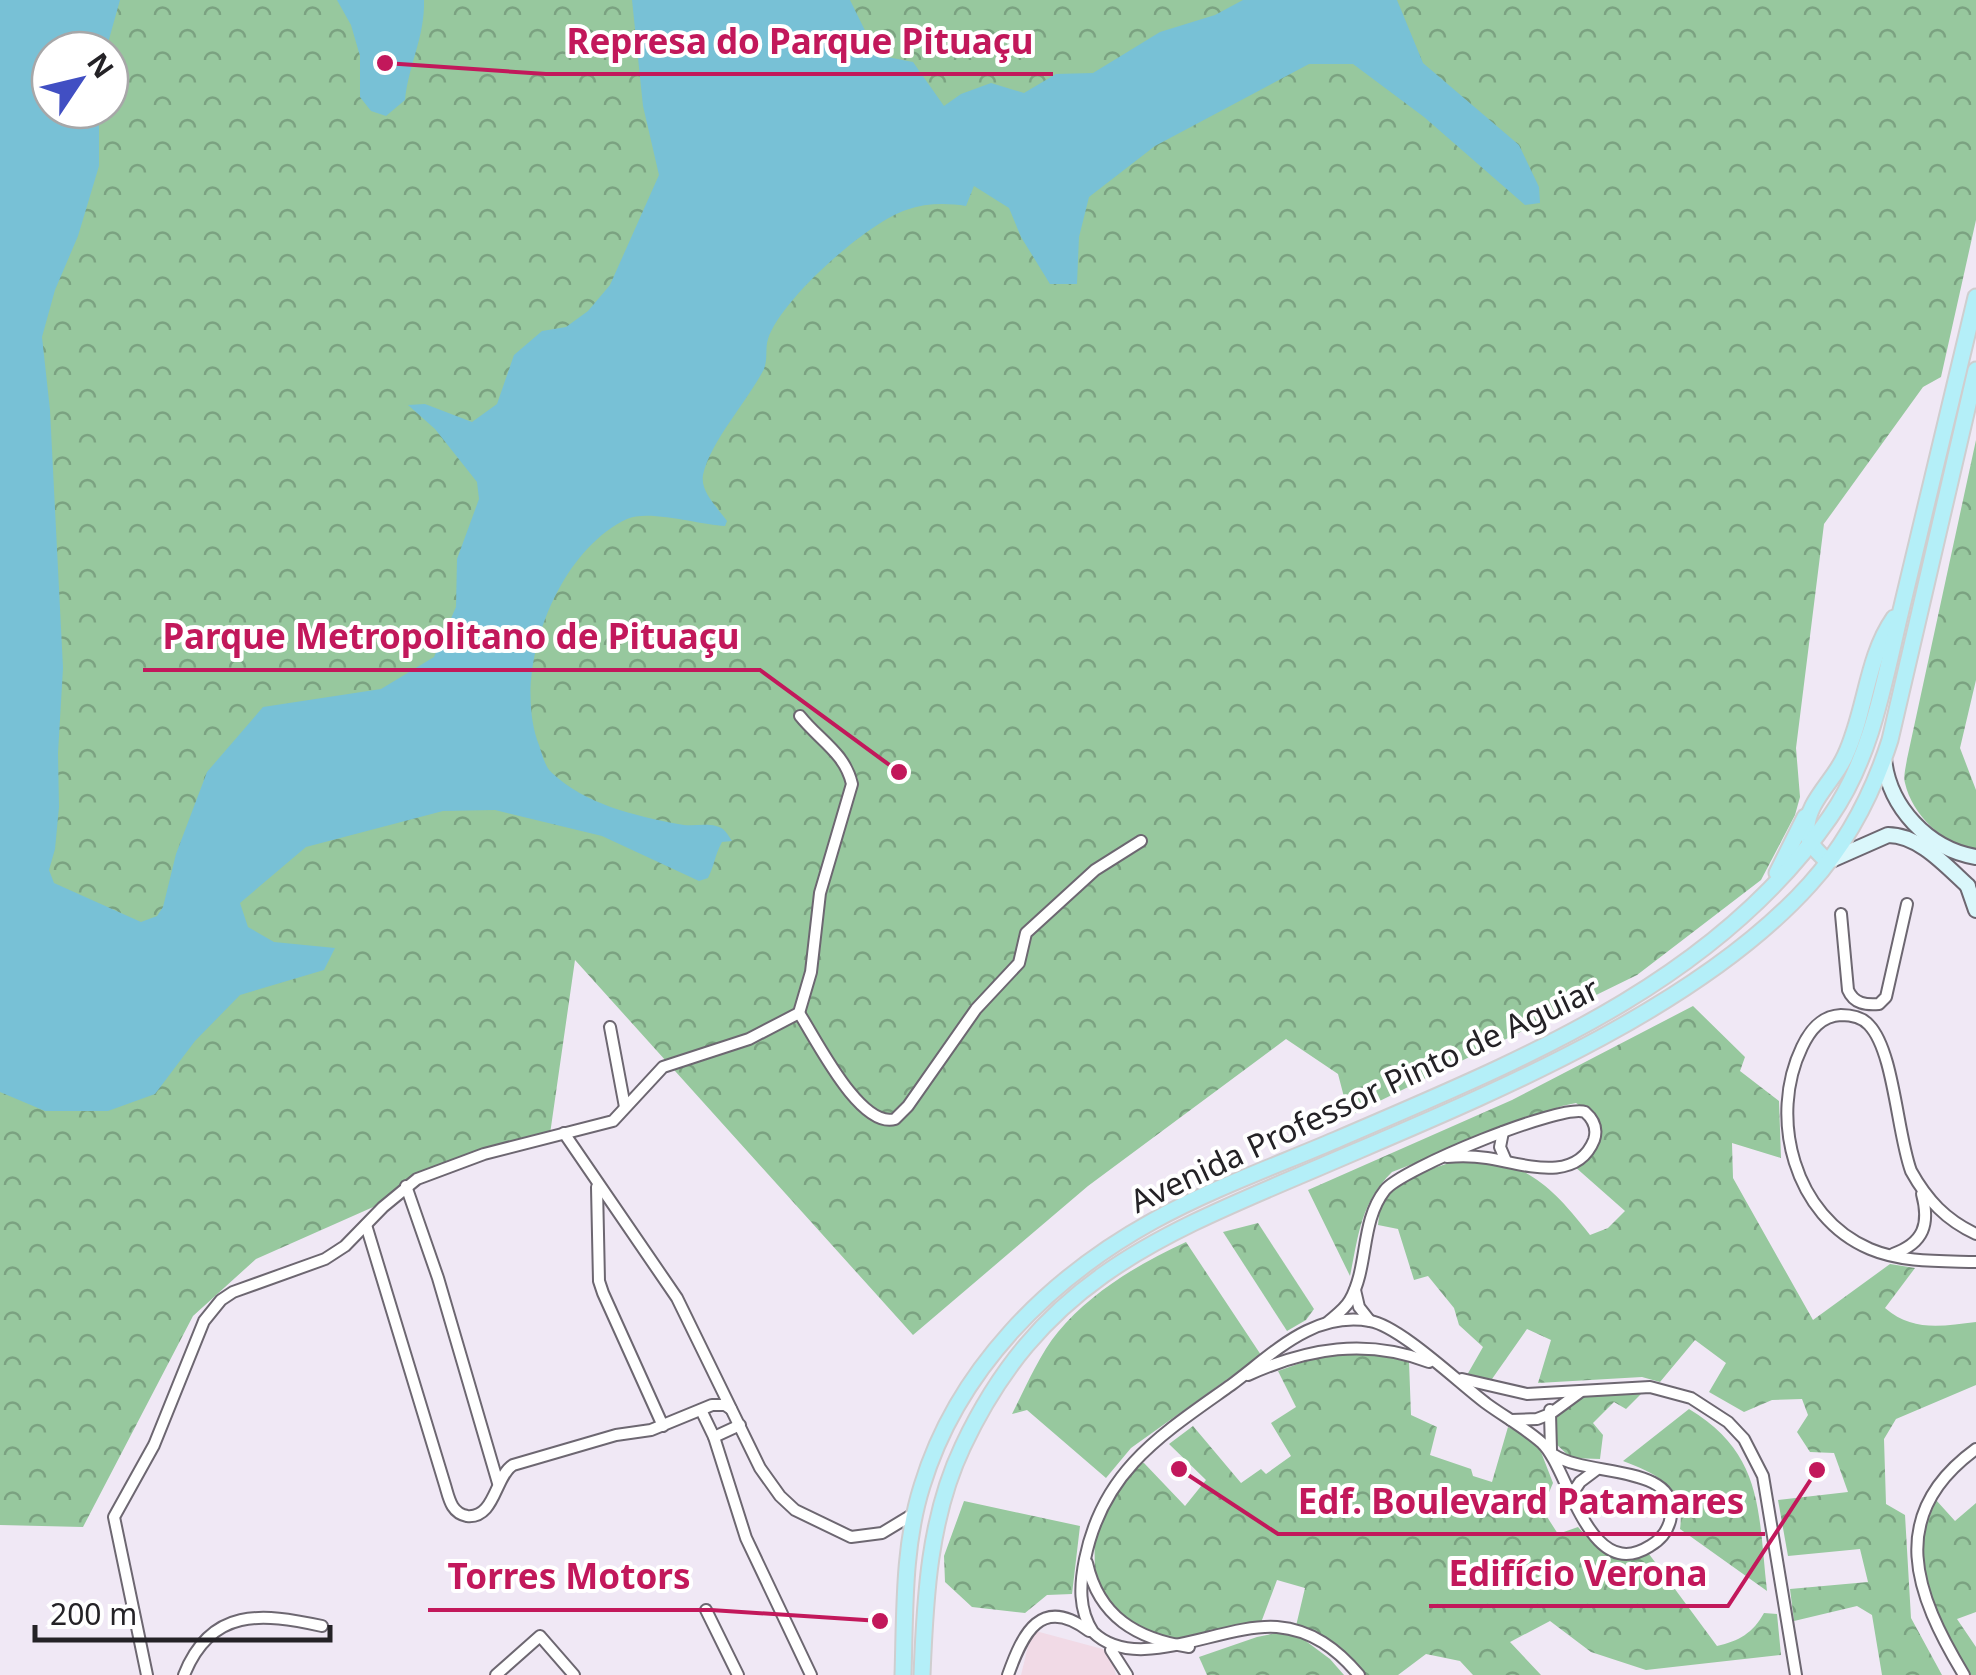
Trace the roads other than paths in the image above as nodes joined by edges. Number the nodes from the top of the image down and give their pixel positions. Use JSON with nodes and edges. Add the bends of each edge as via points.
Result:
{"nodes":[{"id":1,"x":1976,"y":297,"type":"edge"},
{"id":2,"x":1976,"y":370,"type":"edge"},
{"id":3,"x":1902,"y":606,"type":"junction"},
{"id":4,"x":800,"y":716,"type":"dead end"},
{"id":5,"x":1884,"y":758,"type":"junction"},
{"id":6,"x":1813,"y":806,"type":"junction"},
{"id":7,"x":1902,"y":810,"type":"junction"},
{"id":8,"x":1888,"y":836,"type":"junction"},
{"id":9,"x":1141,"y":841,"type":"dead end"},
{"id":10,"x":1810,"y":842,"type":"junction"},
{"id":11,"x":1976,"y":858,"type":"edge"},
{"id":12,"x":1828,"y":862,"type":"junction"},
{"id":13,"x":1971,"y":888,"type":"edge"},
{"id":14,"x":1768,"y":890,"type":"junction"},
{"id":15,"x":1907,"y":904,"type":"dead end"},
{"id":16,"x":1976,"y":910,"type":"edge"},
{"id":17,"x":1840,"y":914,"type":"dead end"},
{"id":18,"x":1863,"y":1004,"type":"junction"},
{"id":19,"x":799,"y":1013,"type":"junction"},
{"id":20,"x":1859,"y":1018,"type":"junction"},
{"id":21,"x":610,"y":1027,"type":"dead end"},
{"id":22,"x":625,"y":1107,"type":"junction"},
{"id":23,"x":1503,"y":1132,"type":"junction"},
{"id":24,"x":564,"y":1134,"type":"junction"},
{"id":25,"x":1447,"y":1157,"type":"junction"},
{"id":26,"x":1506,"y":1162,"type":"junction"},
{"id":27,"x":596,"y":1181,"type":"junction"},
{"id":28,"x":406,"y":1186,"type":"junction"},
{"id":29,"x":1920,"y":1188,"type":"junction"},
{"id":30,"x":366,"y":1225,"type":"junction"},
{"id":31,"x":1976,"y":1234,"type":"edge"},
{"id":32,"x":1891,"y":1256,"type":"junction"},
{"id":33,"x":1976,"y":1262,"type":"edge"},
{"id":34,"x":1354,"y":1289,"type":"junction"},
{"id":35,"x":1370,"y":1321,"type":"junction"},
{"id":36,"x":1328,"y":1322,"type":"junction"},
{"id":37,"x":1384,"y":1327,"type":"junction"},
{"id":38,"x":1303,"y":1332,"type":"junction"},
{"id":39,"x":1383,"y":1348,"type":"junction"},
{"id":40,"x":1309,"y":1353,"type":"junction"},
{"id":41,"x":1436,"y":1365,"type":"junction"},
{"id":42,"x":1452,"y":1376,"type":"junction"},
{"id":43,"x":1238,"y":1380,"type":"junction"},
{"id":44,"x":1509,"y":1392,"type":"junction"},
{"id":45,"x":1580,"y":1392,"type":"junction"},
{"id":46,"x":1548,"y":1394,"type":"junction"},
{"id":47,"x":731,"y":1409,"type":"junction"},
{"id":48,"x":702,"y":1410,"type":"junction"},
{"id":49,"x":1550,"y":1414,"type":"junction"},
{"id":50,"x":1505,"y":1416,"type":"junction"},
{"id":51,"x":740,"y":1425,"type":"junction"},
{"id":52,"x":663,"y":1426,"type":"junction"},
{"id":53,"x":714,"y":1437,"type":"junction"},
{"id":54,"x":1976,"y":1449,"type":"edge"},
{"id":55,"x":1553,"y":1453,"type":"junction"},
{"id":56,"x":1596,"y":1470,"type":"junction"},
{"id":57,"x":498,"y":1484,"type":"junction"},
{"id":58,"x":1570,"y":1497,"type":"junction"},
{"id":59,"x":915,"y":1513,"type":"junction"},
{"id":60,"x":1086,"y":1556,"type":"junction"},
{"id":61,"x":1099,"y":1598,"type":"junction"},
{"id":62,"x":1082,"y":1606,"type":"junction"},
{"id":63,"x":706,"y":1610,"type":"dead end"},
{"id":64,"x":322,"y":1626,"type":"dead end"},
{"id":65,"x":1095,"y":1636,"type":"junction"},
{"id":66,"x":1147,"y":1637,"type":"junction"},
{"id":67,"x":1195,"y":1648,"type":"junction"},
{"id":68,"x":1111,"y":1649,"type":"junction"},
{"id":69,"x":1146,"y":1658,"type":"junction"},
{"id":70,"x":146,"y":1675,"type":"edge"},
{"id":71,"x":184,"y":1675,"type":"edge"},
{"id":72,"x":496,"y":1675,"type":"edge"},
{"id":73,"x":574,"y":1675,"type":"edge"},
{"id":74,"x":738,"y":1675,"type":"edge"},
{"id":75,"x":811,"y":1675,"type":"edge"},
{"id":76,"x":903,"y":1675,"type":"edge"},
{"id":77,"x":922,"y":1675,"type":"edge"},
{"id":78,"x":1008,"y":1675,"type":"edge"},
{"id":79,"x":1127,"y":1675,"type":"edge"},
{"id":80,"x":1359,"y":1675,"type":"edge"},
{"id":81,"x":1796,"y":1675,"type":"edge"},
{"id":82,"x":1964,"y":1675,"type":"edge"}],
"edges":[{"from":1,"to":3,"type":"main road","name":"Avenida Professor Pinto de Aguiar"},
{"from":2,"to":5,"type":"main road","name":"Avenida Professor Pinto de Aguiar"},
{"from":3,"to":6,"type":"main road","via":[[1880,640],[1844,760]]},
{"from":3,"to":10,"type":"main road","name":"Avenida Professor Pinto de Aguiar","via":[[1860,760]]},
{"from":4,"to":19,"type":"street","via":[[836,752],[852,784],[820,893]]},
{"from":5,"to":7,"type":"main road"},
{"from":5,"to":12,"type":"main road","name":"Avenida Professor Pinto de Aguiar"},
{"from":6,"to":10,"type":"main road","via":[[1806,829]]},
{"from":6,"to":14,"type":"main road"},
{"from":7,"to":8,"type":"main road"},
{"from":7,"to":11,"type":"main road","via":[[1935,841]]},
{"from":8,"to":12,"type":"main road"},
{"from":8,"to":13,"type":"main road","via":[[1906,838]]},
{"from":9,"to":19,"type":"street","via":[[1095,870],[1026,933],[1019,963],[895,1119],[880,1120],[863,1108]]},
{"from":10,"to":12,"type":"main road"},
{"from":10,"to":14,"type":"main road","name":"Avenida Professor Pinto de Aguiar"},
{"from":11,"to":13,"type":"main road","via":[[1965,871]]},
{"from":12,"to":77,"type":"main road","name":"Avenida Professor Pinto de Aguiar","via":[[1768,925],[1658,1004],[1576,1050],[1163,1235],[1079,1292],[1008,1368],[958,1457],[932,1548]]},
{"from":13,"to":16,"type":"main road"},
{"from":14,"to":59,"type":"main road","name":"Avenida Professor Pinto de Aguiar","via":[[1687,960],[1598,1018],[1190,1203],[1094,1258],[1029,1313],[969,1385],[940,1436]]},
{"from":15,"to":18,"type":"street","via":[[1886,997]]},
{"from":17,"to":18,"type":"street","via":[[1848,990]]},
{"from":18,"to":20,"type":"street"},
{"from":19,"to":22,"type":"street","via":[[749,1039],[663,1067]]},
{"from":20,"to":29,"type":"street","via":[[1881,1044],[1904,1152]]},
{"from":20,"to":32,"type":"street","via":[[1834,1016],[1807,1036],[1788,1088],[1787,1129],[1798,1170],[1822,1212],[1855,1242]]},
{"from":21,"to":22,"type":"street"},
{"from":22,"to":24,"type":"street","via":[[613,1120]]},
{"from":23,"to":25,"type":"street"},
{"from":23,"to":26,"type":"street"},
{"from":23,"to":26,"type":"street","via":[[1578,1109],[1596,1132],[1588,1149],[1564,1165],[1540,1169]]},
{"from":24,"to":27,"type":"street"},
{"from":24,"to":28,"type":"street","via":[[463,1160]]},
{"from":25,"to":26,"type":"street"},
{"from":25,"to":34,"type":"street","via":[[1403,1174],[1386,1189],[1372,1212]]},
{"from":27,"to":47,"type":"street","via":[[678,1298]]},
{"from":27,"to":52,"type":"street","via":[[602,1293]]},
{"from":28,"to":30,"type":"street"},
{"from":28,"to":57,"type":"street"},
{"from":29,"to":31,"type":"street","via":[[1945,1217]]},
{"from":29,"to":32,"type":"street","via":[[1924,1230],[1912,1246]]},
{"from":30,"to":57,"type":"street","via":[[452,1507],[475,1515]]},
{"from":30,"to":70,"type":"street","via":[[325,1259],[233,1292],[204,1320],[154,1446],[114,1517]]},
{"from":32,"to":33,"type":"street"},
{"from":34,"to":35,"type":"street"},
{"from":34,"to":36,"type":"street"},
{"from":35,"to":36,"type":"street"},
{"from":35,"to":37,"type":"street"},
{"from":36,"to":38,"type":"street"},
{"from":37,"to":39,"type":"street"},
{"from":37,"to":41,"type":"street"},
{"from":38,"to":40,"type":"street"},
{"from":38,"to":43,"type":"street"},
{"from":39,"to":40,"type":"street"},
{"from":39,"to":41,"type":"street"},
{"from":40,"to":43,"type":"street"},
{"from":41,"to":42,"type":"street"},
{"from":42,"to":44,"type":"street"},
{"from":42,"to":50,"type":"street"},
{"from":43,"to":60,"type":"street","via":[[1130,1464],[1099,1510]]},
{"from":44,"to":46,"type":"street"},
{"from":44,"to":50,"type":"street","via":[[1501,1404]]},
{"from":45,"to":46,"type":"street"},
{"from":45,"to":49,"type":"street"},
{"from":45,"to":81,"type":"street","via":[[1670,1390],[1712,1409],[1744,1439],[1767,1494]]},
{"from":46,"to":49,"type":"street"},
{"from":47,"to":48,"type":"street","via":[[718,1404]]},
{"from":47,"to":51,"type":"street"},
{"from":48,"to":52,"type":"street"},
{"from":48,"to":53,"type":"street"},
{"from":49,"to":50,"type":"street"},
{"from":49,"to":55,"type":"street"},
{"from":50,"to":55,"type":"street"},
{"from":51,"to":53,"type":"street"},
{"from":51,"to":59,"type":"street","via":[[780,1496],[830,1529],[868,1537]]},
{"from":52,"to":57,"type":"street","via":[[513,1465]]},
{"from":53,"to":75,"type":"street","via":[[746,1538]]},
{"from":54,"to":82,"type":"street","via":[[1939,1484],[1922,1518],[1917,1548],[1924,1600]]},
{"from":55,"to":56,"type":"street"},
{"from":55,"to":58,"type":"street"},
{"from":56,"to":58,"type":"street"},
{"from":56,"to":58,"type":"street","via":[[1661,1486],[1672,1512],[1661,1538],[1632,1553],[1606,1545]]},
{"from":59,"to":76,"type":"main road","name":"Avenida Professor Pinto de Aguiar"},
{"from":60,"to":61,"type":"street"},
{"from":60,"to":62,"type":"street"},
{"from":61,"to":62,"type":"street"},
{"from":61,"to":66,"type":"street","via":[[1124,1625]]},
{"from":62,"to":65,"type":"street"},
{"from":63,"to":74,"type":"street"},
{"from":64,"to":71,"type":"street","via":[[269,1616],[234,1621],[206,1639]]},
{"from":65,"to":68,"type":"street"},
{"from":65,"to":78,"type":"street","via":[[1064,1617],[1043,1618],[1028,1629]]},
{"from":66,"to":67,"type":"street"},
{"from":66,"to":69,"type":"street","via":[[1152,1648]]},
{"from":67,"to":69,"type":"street"},
{"from":67,"to":80,"type":"street","via":[[1260,1628],[1291,1630],[1320,1639]]},
{"from":68,"to":69,"type":"street"},
{"from":68,"to":79,"type":"street"},
{"from":72,"to":73,"type":"street","via":[[540,1636]]}]}
